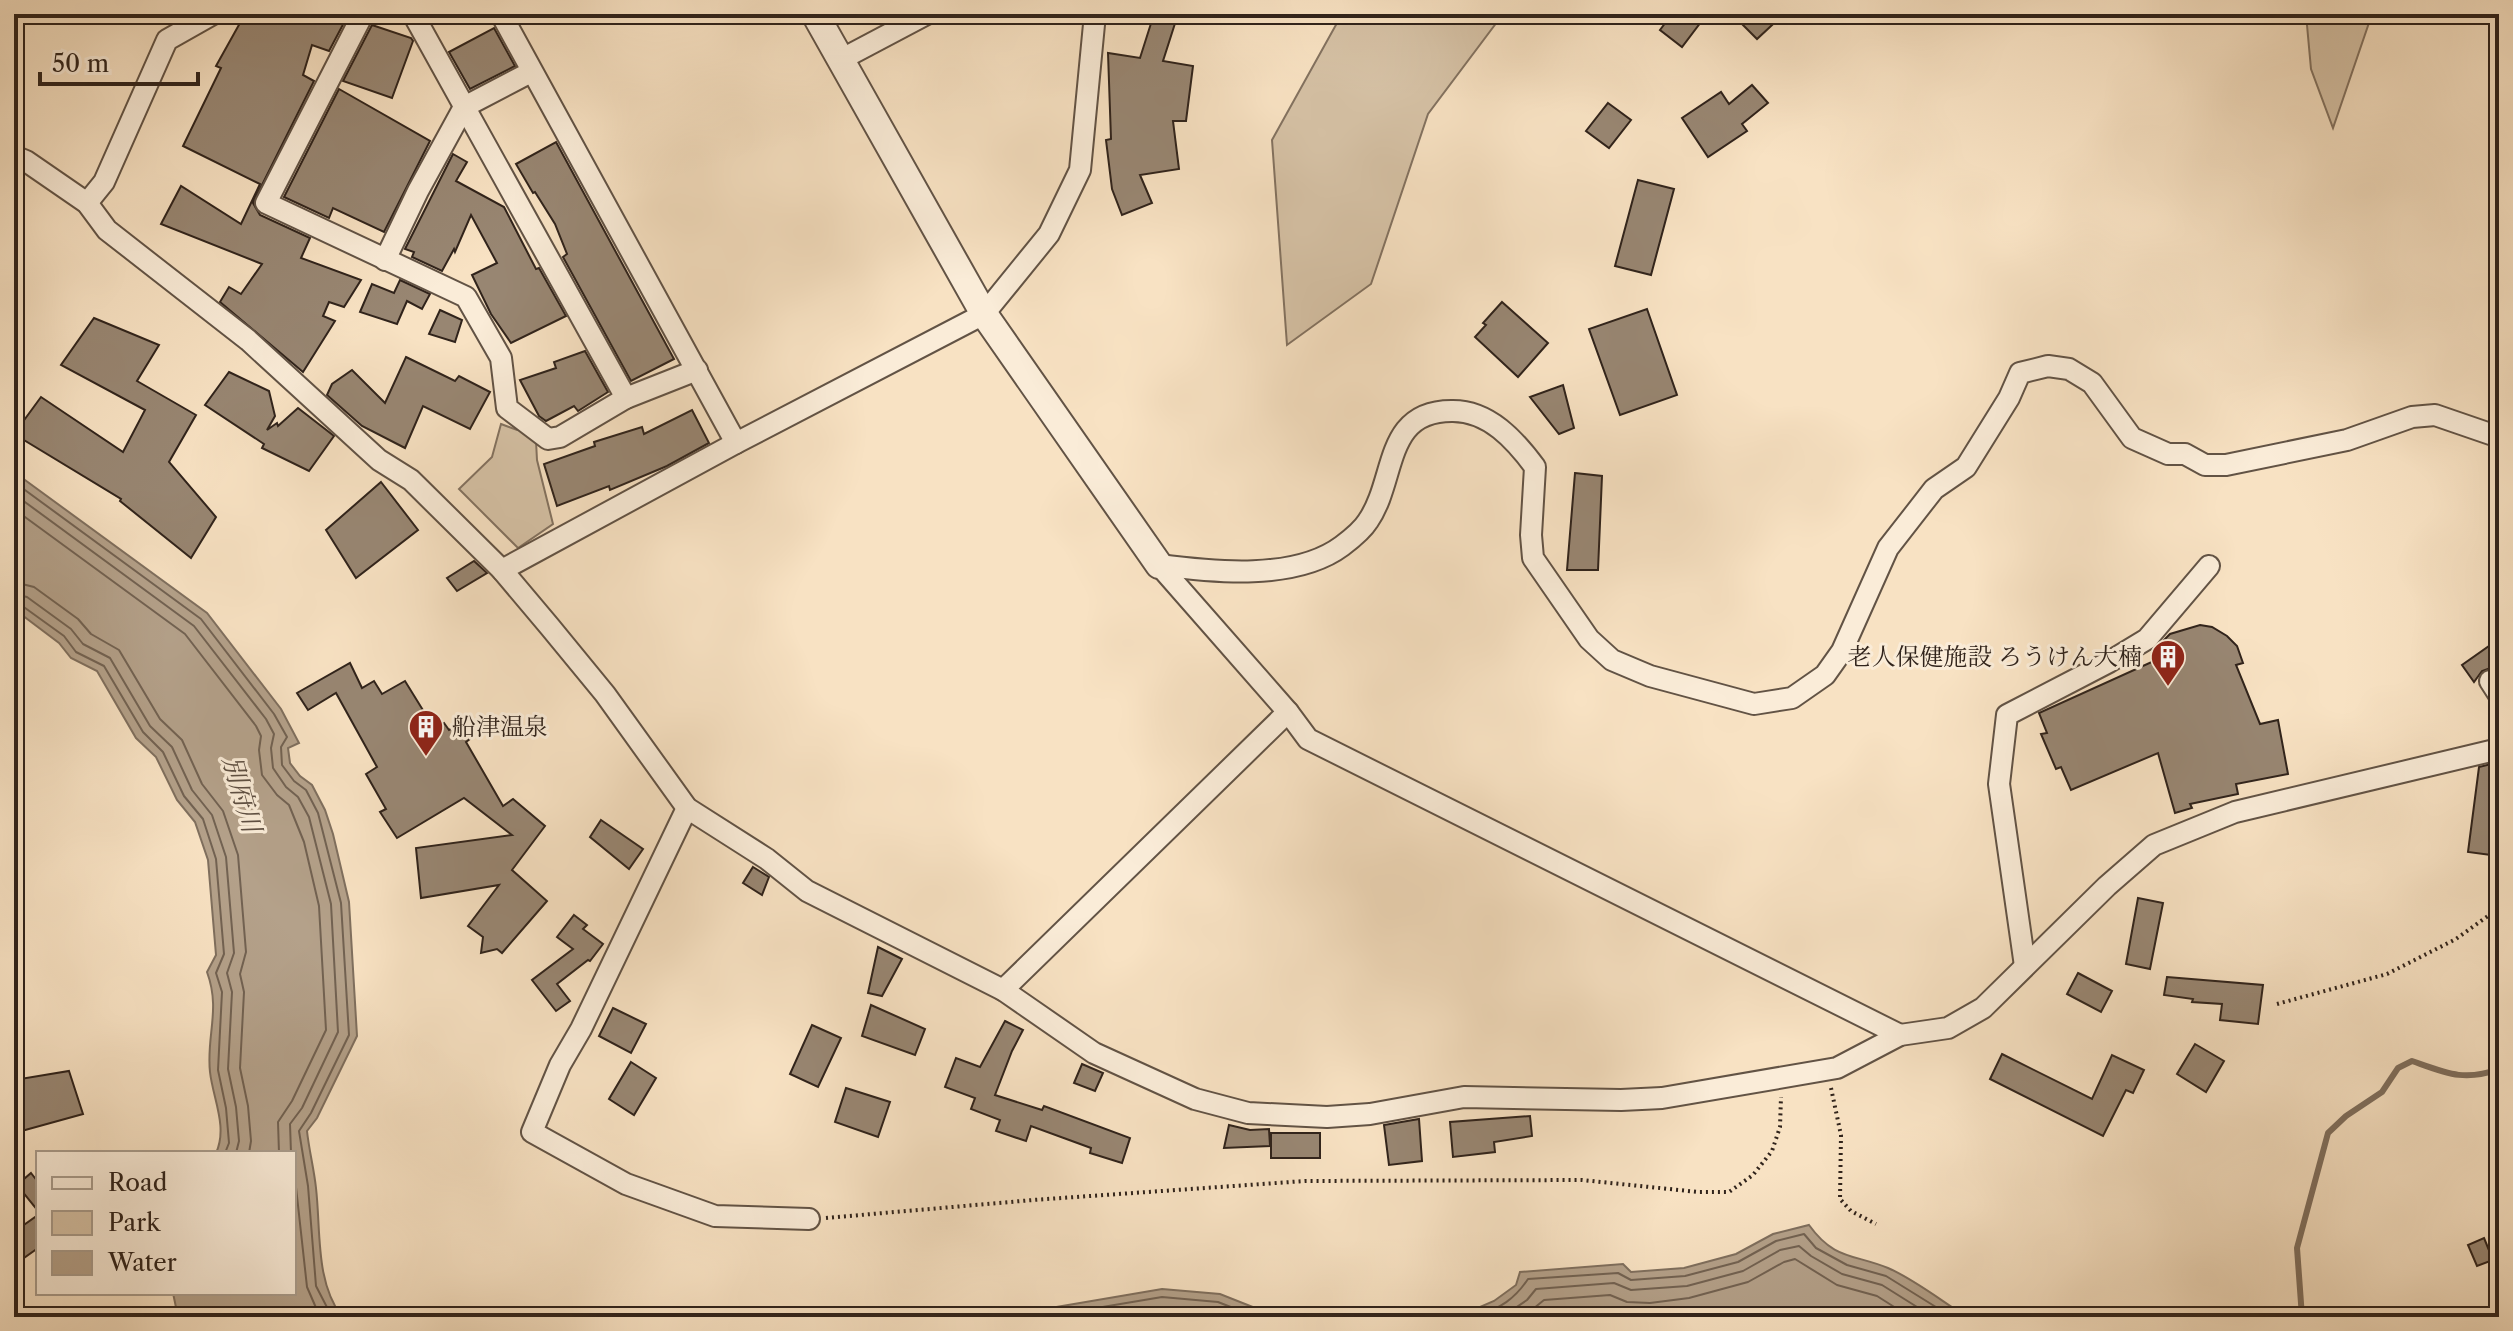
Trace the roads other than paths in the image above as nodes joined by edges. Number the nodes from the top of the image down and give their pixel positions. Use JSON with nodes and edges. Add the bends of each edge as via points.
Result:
{"nodes":[{"id":1,"x":213,"y":14,"type":"edge"},
{"id":2,"x":363,"y":14,"type":"edge"},
{"id":3,"x":413,"y":14,"type":"edge"},
{"id":4,"x":501,"y":14,"type":"edge"},
{"id":5,"x":815,"y":14,"type":"edge"},
{"id":6,"x":927,"y":14,"type":"edge"},
{"id":7,"x":1095,"y":14,"type":"edge"},
{"id":8,"x":840,"y":60,"type":"junction"},
{"id":9,"x":531,"y":72,"type":"junction"},
{"id":10,"x":464,"y":107,"type":"junction"},
{"id":11,"x":14,"y":156,"type":"edge"},
{"id":12,"x":87,"y":203,"type":"junction"},
{"id":13,"x":385,"y":260,"type":"junction"},
{"id":14,"x":984,"y":314,"type":"junction"},
{"id":15,"x":697,"y":370,"type":"junction"},
{"id":16,"x":626,"y":398,"type":"junction"},
{"id":17,"x":2499,"y":437,"type":"edge"},
{"id":18,"x":736,"y":443,"type":"junction"},
{"id":19,"x":1159,"y":565,"type":"junction"},
{"id":20,"x":2209,"y":566,"type":"dead end"},
{"id":21,"x":502,"y":570,"type":"junction"},
{"id":22,"x":1288,"y":712,"type":"junction"},
{"id":23,"x":2499,"y":749,"type":"edge"},
{"id":24,"x":687,"y":808,"type":"junction"},
{"id":25,"x":2025,"y":966,"type":"junction"},
{"id":26,"x":1003,"y":990,"type":"junction"},
{"id":27,"x":1900,"y":1035,"type":"junction"},
{"id":28,"x":809,"y":1219,"type":"road end"}],
"edges":[{"from":1,"to":12,"type":"street","via":[[167,40],[104,182]]},
{"from":2,"to":13,"type":"street","via":[[266,203]]},
{"from":3,"to":10,"type":"street"},
{"from":4,"to":9,"type":"street"},
{"from":5,"to":8,"type":"street"},
{"from":6,"to":8,"type":"street"},
{"from":7,"to":14,"type":"street","via":[[1080,170],[1049,234]]},
{"from":8,"to":14,"type":"street"},
{"from":9,"to":10,"type":"street"},
{"from":9,"to":15,"type":"street"},
{"from":10,"to":13,"type":"street"},
{"from":10,"to":16,"type":"street"},
{"from":11,"to":12,"type":"street"},
{"from":12,"to":21,"type":"street","via":[[107,230],[248,340],[379,460],[411,480]]},
{"from":13,"to":16,"type":"street","via":[[466,297],[501,358],[507,408],[548,439]]},
{"from":14,"to":18,"type":"street"},
{"from":14,"to":19,"type":"street"},
{"from":15,"to":16,"type":"street"},
{"from":15,"to":18,"type":"street"},
{"from":17,"to":19,"type":"street","via":[[2435,415],[2412,417],[2347,440],[2205,465],[2132,438],[2092,383],[2069,369],[2048,366],[2020,373],[1966,467],[1934,489],[1888,548],[1842,651],[1825,675],[1792,698],[1754,704],[1650,676],[1612,660],[1589,639],[1533,558],[1535,467],[1493,422],[1465,411],[1440,411],[1414,421],[1399,439],[1368,521],[1343,546],[1316,561],[1271,570]]},
{"from":18,"to":21,"type":"street"},
{"from":19,"to":22,"type":"street"},
{"from":20,"to":25,"type":"street","via":[[2147,639],[2007,715],[1999,784]]},
{"from":21,"to":24,"type":"street","via":[[605,694]]},
{"from":22,"to":26,"type":"street"},
{"from":22,"to":27,"type":"street","via":[[1308,739]]},
{"from":23,"to":25,"type":"street","via":[[2235,812],[2154,845]]},
{"from":24,"to":26,"type":"street","via":[[807,891]]},
{"from":24,"to":28,"type":"street","via":[[532,1132],[626,1184],[715,1216]]},
{"from":25,"to":27,"type":"street","via":[[1983,1008],[1948,1028]]},
{"from":26,"to":27,"type":"street","via":[[1094,1053],[1195,1099],[1248,1113],[1327,1117],[1464,1097],[1662,1098],[1837,1068]]}]}
